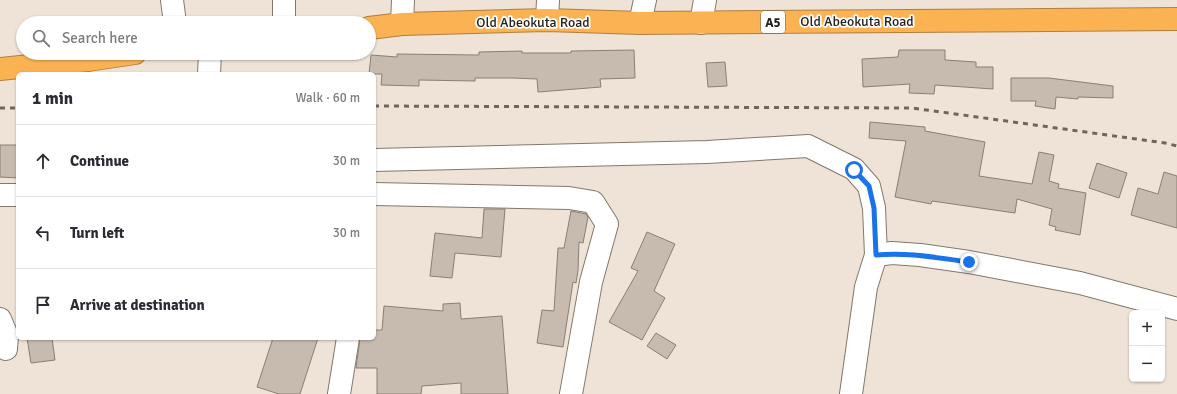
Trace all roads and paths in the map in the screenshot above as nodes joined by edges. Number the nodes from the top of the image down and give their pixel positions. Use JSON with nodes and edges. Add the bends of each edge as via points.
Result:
{"nodes":[{"id":1,"x":172,"y":0,"type":"edge"},
{"id":2,"x":284,"y":0,"type":"edge"},
{"id":3,"x":403,"y":0,"type":"edge"},
{"id":4,"x":645,"y":0,"type":"edge"},
{"id":5,"x":705,"y":0,"type":"edge"},
{"id":6,"x":547,"y":10,"type":"edge"},
{"id":7,"x":174,"y":16,"type":"edge"},
{"id":8,"x":284,"y":16,"type":"edge"},
{"id":9,"x":1177,"y":19,"type":"edge"},
{"id":10,"x":640,"y":23,"type":"junction"},
{"id":11,"x":701,"y":23,"type":"junction"},
{"id":12,"x":402,"y":24,"type":"junction"},
{"id":13,"x":376,"y":27,"type":"edge"},
{"id":14,"x":88,"y":60,"type":"edge"},
{"id":15,"x":210,"y":60,"type":"edge"},
{"id":16,"x":0,"y":69,"type":"edge"},
{"id":17,"x":209,"y":72,"type":"edge"},
{"id":18,"x":376,"y":160,"type":"edge"},
{"id":19,"x":376,"y":194,"type":"edge"},
{"id":20,"x":0,"y":195,"type":"edge"},
{"id":21,"x":16,"y":195,"type":"edge"},
{"id":22,"x":876,"y":255,"type":"junction"},
{"id":23,"x":1177,"y":309,"type":"edge"},
{"id":24,"x":0,"y":319,"type":"edge"},
{"id":25,"x":348,"y":340,"type":"edge"},
{"id":26,"x":6,"y":349,"type":"dead end"},
{"id":27,"x":339,"y":394,"type":"edge"},
{"id":28,"x":571,"y":394,"type":"edge"},
{"id":29,"x":851,"y":394,"type":"edge"}],
"edges":[{"from":1,"to":7,"type":"street"},
{"from":2,"to":8,"type":"street"},
{"from":3,"to":12,"type":"street"},
{"from":4,"to":10,"type":"street"},
{"from":5,"to":11,"type":"street"},
{"from":6,"to":10,"type":"highway","name":"Old Abeokuta Road","number":"A5"},
{"from":6,"to":12,"type":"highway","name":"Old Abeokuta Road","number":"A5"},
{"from":9,"to":11,"type":"highway","name":"Old Abeokuta Road","number":"A5"},
{"from":10,"to":11,"type":"highway","name":"Old Abeokuta Road","number":"A5"},
{"from":12,"to":13,"type":"highway","name":"Old Abeokuta Road","number":"A5"},
{"from":14,"to":16,"type":"highway"},
{"from":15,"to":17,"type":"street"},
{"from":18,"to":22,"type":"street","via":[[707,152],[808,146],[854,170],[869,186],[874,208]]},
{"from":19,"to":28,"type":"street","via":[[569,198],[593,202],[607,224],[591,282]]},
{"from":20,"to":21,"type":"street"},
{"from":22,"to":23,"type":"street","via":[[920,255],[977,264],[1080,283]]},
{"from":22,"to":29,"type":"street","via":[[866,287]]},
{"from":24,"to":26,"type":"street","via":[[7,336]]},
{"from":25,"to":27,"type":"street"}]}
